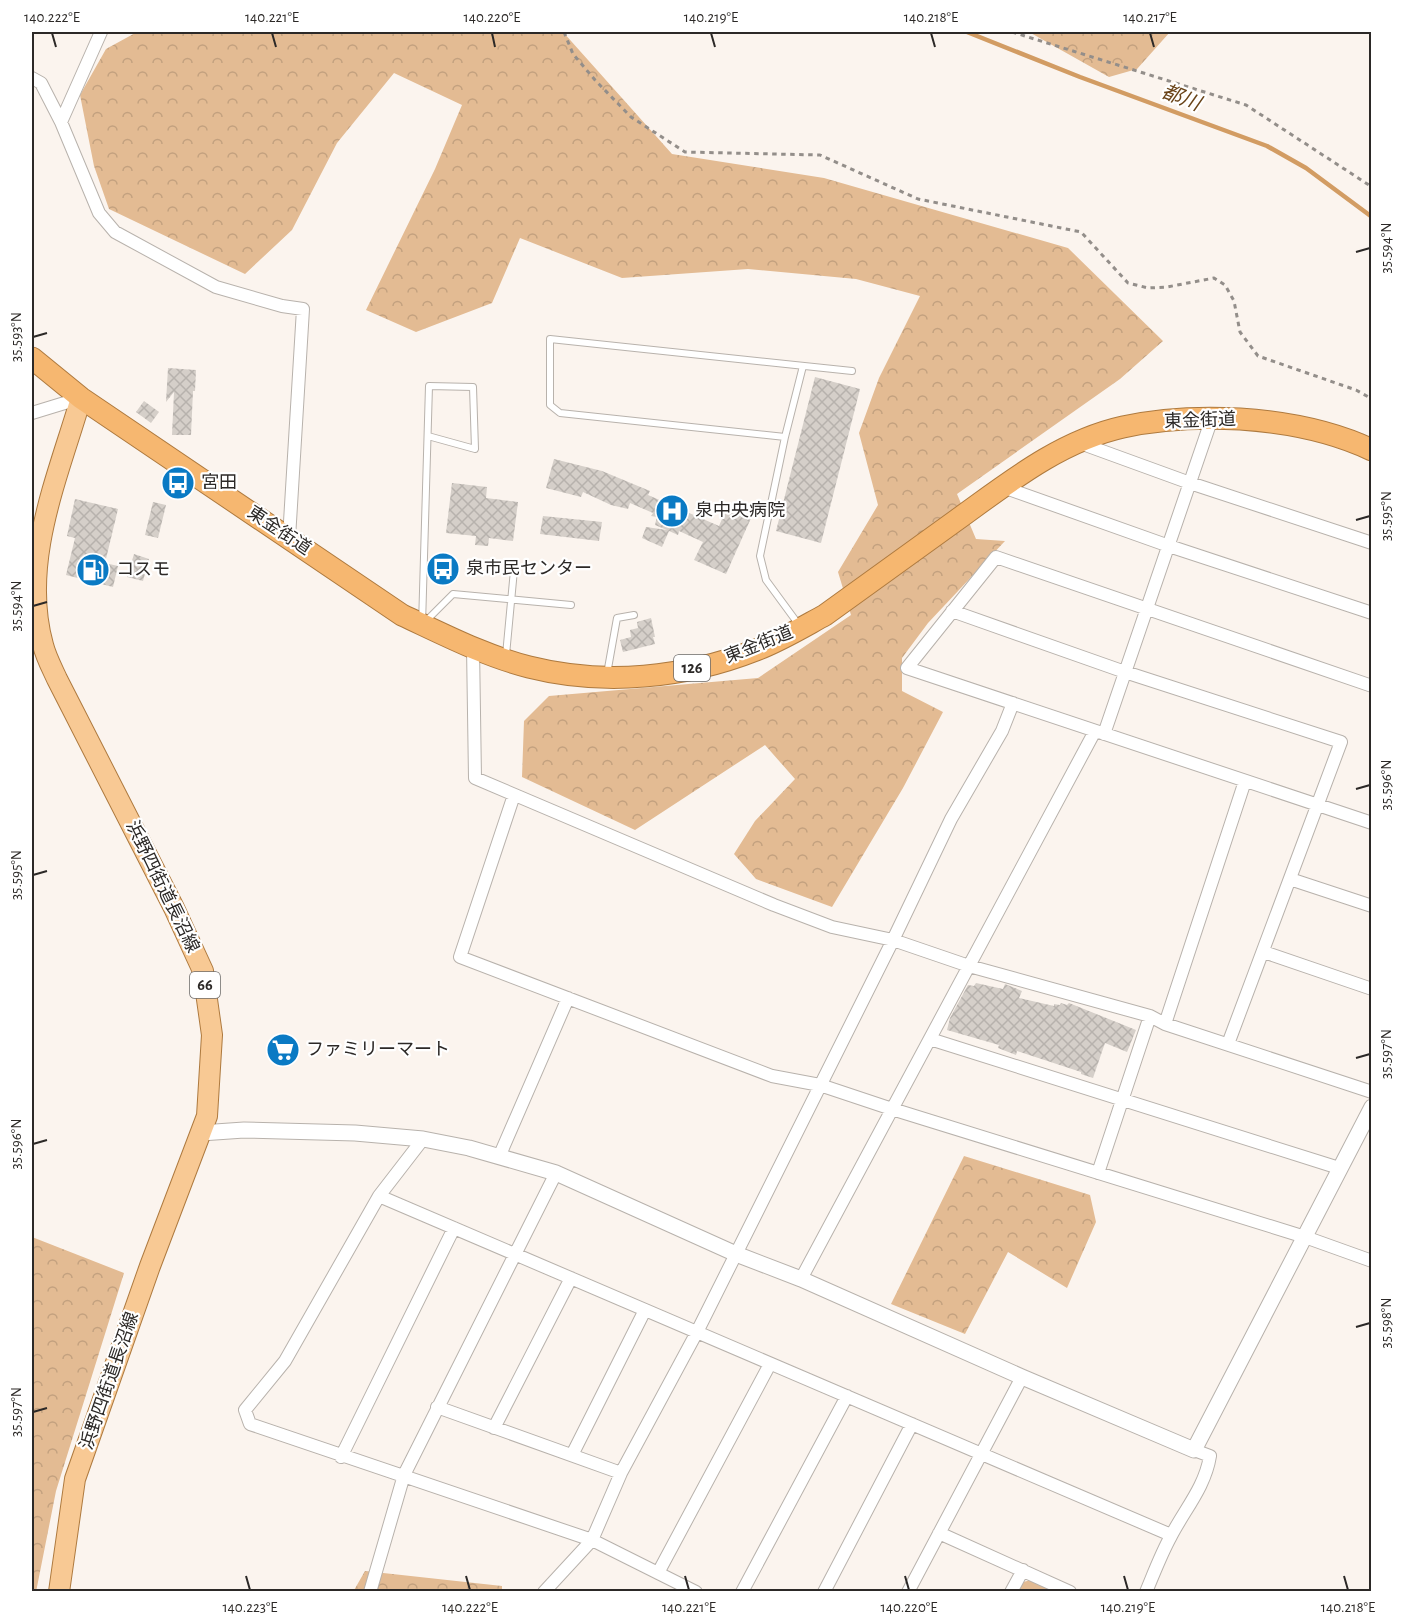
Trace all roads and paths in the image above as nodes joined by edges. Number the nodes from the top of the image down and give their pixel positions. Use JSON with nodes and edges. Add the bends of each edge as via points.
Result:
{"nodes":[{"id":1,"x":101,"y":32,"type":"edge"},
{"id":2,"x":564,"y":32,"type":"edge"},
{"id":3,"x":1012,"y":32,"type":"edge"},
{"id":4,"x":32,"y":78,"type":"edge"},
{"id":5,"x":61,"y":122,"type":"junction"},
{"id":6,"x":1371,"y":187,"type":"edge"},
{"id":7,"x":32,"y":358,"type":"edge"},
{"id":8,"x":803,"y":366,"type":"junction"},
{"id":9,"x":852,"y":371,"type":"dead end"},
{"id":10,"x":81,"y":398,"type":"junction"},
{"id":11,"x":1371,"y":399,"type":"edge"},
{"id":12,"x":32,"y":413,"type":"edge"},
{"id":13,"x":1212,"y":418,"type":"junction"},
{"id":14,"x":428,"y":436,"type":"junction"},
{"id":15,"x":785,"y":437,"type":"junction"},
{"id":16,"x":1078,"y":442,"type":"junction"},
{"id":17,"x":1371,"y":450,"type":"edge"},
{"id":18,"x":1190,"y":483,"type":"junction"},
{"id":19,"x":1003,"y":487,"type":"junction"},
{"id":20,"x":289,"y":538,"type":"junction"},
{"id":21,"x":1371,"y":543,"type":"edge"},
{"id":22,"x":1169,"y":546,"type":"junction"},
{"id":23,"x":514,"y":570,"type":"dead end"},
{"id":24,"x":512,"y":599,"type":"junction"},
{"id":25,"x":571,"y":605,"type":"dead end"},
{"id":26,"x":1148,"y":608,"type":"junction"},
{"id":27,"x":952,"y":612,"type":"junction"},
{"id":28,"x":1371,"y":613,"type":"edge"},
{"id":29,"x":34,"y":614,"type":"edge"},
{"id":30,"x":634,"y":615,"type":"dead end"},
{"id":31,"x":422,"y":625,"type":"junction"},
{"id":32,"x":801,"y":628,"type":"junction"},
{"id":33,"x":473,"y":647,"type":"junction"},
{"id":34,"x":506,"y":659,"type":"junction"},
{"id":35,"x":1125,"y":672,"type":"junction"},
{"id":36,"x":606,"y":678,"type":"junction"},
{"id":37,"x":1371,"y":686,"type":"edge"},
{"id":38,"x":1013,"y":703,"type":"junction"},
{"id":39,"x":1100,"y":732,"type":"junction"},
{"id":40,"x":1245,"y":781,"type":"junction"},
{"id":41,"x":514,"y":795,"type":"junction"},
{"id":42,"x":1316,"y":804,"type":"junction"},
{"id":43,"x":1371,"y":823,"type":"edge"},
{"id":44,"x":1290,"y":879,"type":"junction"},
{"id":45,"x":1371,"y":906,"type":"edge"},
{"id":46,"x":893,"y":940,"type":"junction"},
{"id":47,"x":1264,"y":952,"type":"junction"},
{"id":48,"x":969,"y":966,"type":"junction"},
{"id":49,"x":1371,"y":989,"type":"edge"},
{"id":50,"x":568,"y":998,"type":"junction"},
{"id":51,"x":1150,"y":1016,"type":"junction"},
{"id":52,"x":1165,"y":1024,"type":"junction"},
{"id":53,"x":930,"y":1039,"type":"junction"},
{"id":54,"x":1228,"y":1044,"type":"junction"},
{"id":55,"x":820,"y":1085,"type":"junction"},
{"id":56,"x":1371,"y":1092,"type":"edge"},
{"id":57,"x":1124,"y":1098,"type":"junction"},
{"id":58,"x":1371,"y":1107,"type":"edge"},
{"id":59,"x":892,"y":1109,"type":"junction"},
{"id":60,"x":201,"y":1133,"type":"junction"},
{"id":61,"x":423,"y":1138,"type":"junction"},
{"id":62,"x":499,"y":1157,"type":"junction"},
{"id":63,"x":1339,"y":1167,"type":"junction"},
{"id":64,"x":556,"y":1173,"type":"junction"},
{"id":65,"x":1098,"y":1173,"type":"junction"},
{"id":66,"x":379,"y":1196,"type":"junction"},
{"id":67,"x":454,"y":1228,"type":"junction"},
{"id":68,"x":1305,"y":1237,"type":"junction"},
{"id":69,"x":736,"y":1254,"type":"junction"},
{"id":70,"x":516,"y":1255,"type":"junction"},
{"id":71,"x":1371,"y":1261,"type":"edge"},
{"id":72,"x":571,"y":1278,"type":"junction"},
{"id":73,"x":801,"y":1279,"type":"junction"},
{"id":74,"x":645,"y":1310,"type":"junction"},
{"id":75,"x":697,"y":1332,"type":"junction"},
{"id":76,"x":770,"y":1364,"type":"junction"},
{"id":77,"x":1022,"y":1377,"type":"junction"},
{"id":78,"x":846,"y":1396,"type":"junction"},
{"id":79,"x":437,"y":1407,"type":"junction"},
{"id":80,"x":912,"y":1424,"type":"junction"},
{"id":81,"x":494,"y":1428,"type":"junction"},
{"id":82,"x":1194,"y":1450,"type":"junction"},
{"id":83,"x":982,"y":1454,"type":"junction"},
{"id":84,"x":572,"y":1455,"type":"junction"},
{"id":85,"x":341,"y":1457,"type":"junction"},
{"id":86,"x":621,"y":1473,"type":"junction"},
{"id":87,"x":404,"y":1475,"type":"junction"},
{"id":88,"x":939,"y":1533,"type":"junction"},
{"id":89,"x":1171,"y":1535,"type":"junction"},
{"id":90,"x":592,"y":1540,"type":"junction"},
{"id":91,"x":1023,"y":1570,"type":"junction"},
{"id":92,"x":658,"y":1573,"type":"junction"},
{"id":93,"x":59,"y":1592,"type":"edge"},
{"id":94,"x":370,"y":1592,"type":"edge"},
{"id":95,"x":543,"y":1592,"type":"edge"},
{"id":96,"x":696,"y":1592,"type":"edge"},
{"id":97,"x":742,"y":1592,"type":"edge"},
{"id":98,"x":824,"y":1592,"type":"edge"},
{"id":99,"x":908,"y":1592,"type":"edge"},
{"id":100,"x":1011,"y":1592,"type":"edge"},
{"id":101,"x":1070,"y":1592,"type":"edge"},
{"id":102,"x":1146,"y":1592,"type":"edge"}],
"edges":[{"from":1,"to":5,"type":"street"},
{"from":2,"to":11,"type":"path","via":[[573,54],[631,117],[685,152],[820,155],[918,199],[1081,232],[1128,282],[1148,288],[1214,278],[1225,285],[1234,301],[1240,332],[1258,356],[1356,390]]},
{"from":3,"to":6,"type":"path","via":[[1246,105]]},
{"from":4,"to":5,"type":"street","via":[[40,83]]},
{"from":5,"to":20,"type":"street","via":[[99,213],[115,232],[216,287],[303,309]]},
{"from":7,"to":10,"type":"highway","name":"東金街道","number":"126"},
{"from":8,"to":9,"type":"lane"},
{"from":8,"to":15,"type":"lane"},
{"from":8,"to":15,"type":"lane","via":[[550,339],[550,405],[560,413]]},
{"from":10,"to":12,"type":"street"},
{"from":10,"to":20,"type":"highway","name":"東金街道","number":"126"},
{"from":10,"to":29,"type":"main road","name":"浜野四街道長沼線","number":"66","via":[[42,531]]},
{"from":13,"to":16,"type":"highway","name":"東金街道","number":"126","via":[[1122,427]]},
{"from":13,"to":17,"type":"highway","name":"東金街道","number":"126","via":[[1263,420],[1316,430]]},
{"from":13,"to":18,"type":"street"},
{"from":14,"to":14,"type":"lane","via":[[429,386],[474,387],[475,449]]},
{"from":14,"to":31,"type":"lane"},
{"from":15,"to":32,"type":"lane","via":[[760,556],[766,580]]},
{"from":16,"to":18,"type":"street"},
{"from":16,"to":19,"type":"highway","name":"東金街道","number":"126"},
{"from":18,"to":21,"type":"street"},
{"from":18,"to":22,"type":"street"},
{"from":19,"to":22,"type":"street"},
{"from":19,"to":32,"type":"highway","name":"東金街道","number":"126","via":[[825,615]]},
{"from":20,"to":31,"type":"highway","name":"東金街道","number":"126"},
{"from":22,"to":26,"type":"street"},
{"from":22,"to":28,"type":"street"},
{"from":23,"to":24,"type":"lane"},
{"from":24,"to":25,"type":"lane"},
{"from":24,"to":31,"type":"lane","via":[[453,594]]},
{"from":24,"to":34,"type":"lane"},
{"from":26,"to":27,"type":"street","via":[[996,557]]},
{"from":26,"to":35,"type":"street"},
{"from":26,"to":37,"type":"street"},
{"from":27,"to":35,"type":"street"},
{"from":27,"to":38,"type":"street","via":[[907,668]]},
{"from":29,"to":60,"type":"main road","name":"浜野四街道長沼線","number":"66","via":[[57,679],[203,971],[212,1035],[207,1116]]},
{"from":30,"to":36,"type":"lane","via":[[617,618]]},
{"from":31,"to":33,"type":"highway","name":"東金街道","number":"126"},
{"from":32,"to":36,"type":"highway","name":"東金街道","number":"126","via":[[757,650],[714,664],[661,675]]},
{"from":33,"to":34,"type":"highway","name":"東金街道","number":"126"},
{"from":33,"to":41,"type":"street","via":[[474,778]]},
{"from":34,"to":36,"type":"highway","name":"東金街道","number":"126","via":[[528,667]]},
{"from":35,"to":39,"type":"street"},
{"from":35,"to":42,"type":"street","via":[[1341,742]]},
{"from":38,"to":39,"type":"street"},
{"from":38,"to":46,"type":"street"},
{"from":39,"to":40,"type":"street"},
{"from":39,"to":48,"type":"street"},
{"from":40,"to":42,"type":"street"},
{"from":40,"to":52,"type":"street"},
{"from":41,"to":46,"type":"street","via":[[774,905],[832,927]]},
{"from":41,"to":50,"type":"street","via":[[460,957]]},
{"from":42,"to":43,"type":"street"},
{"from":42,"to":44,"type":"street"},
{"from":44,"to":45,"type":"street"},
{"from":44,"to":47,"type":"street"},
{"from":46,"to":48,"type":"street"},
{"from":46,"to":55,"type":"street"},
{"from":47,"to":49,"type":"street"},
{"from":47,"to":54,"type":"street"},
{"from":48,"to":51,"type":"street"},
{"from":48,"to":53,"type":"street"},
{"from":50,"to":55,"type":"street","via":[[772,1076]]},
{"from":50,"to":62,"type":"street"},
{"from":51,"to":52,"type":"street"},
{"from":51,"to":57,"type":"street"},
{"from":52,"to":54,"type":"street"},
{"from":53,"to":57,"type":"street"},
{"from":53,"to":59,"type":"street"},
{"from":54,"to":56,"type":"street"},
{"from":55,"to":59,"type":"street"},
{"from":55,"to":69,"type":"street"},
{"from":57,"to":63,"type":"street"},
{"from":57,"to":65,"type":"street"},
{"from":58,"to":63,"type":"street"},
{"from":59,"to":65,"type":"street"},
{"from":59,"to":73,"type":"street"},
{"from":60,"to":61,"type":"street","via":[[255,1130]]},
{"from":60,"to":93,"type":"main road","name":"浜野四街道長沼線","number":"66","via":[[75,1479]]},
{"from":61,"to":62,"type":"street"},
{"from":61,"to":66,"type":"street"},
{"from":62,"to":64,"type":"street"},
{"from":63,"to":68,"type":"street"},
{"from":64,"to":69,"type":"street"},
{"from":64,"to":70,"type":"street"},
{"from":65,"to":68,"type":"street"},
{"from":66,"to":67,"type":"street"},
{"from":66,"to":85,"type":"street","via":[[285,1361],[245,1410],[250,1424]]},
{"from":67,"to":70,"type":"street"},
{"from":67,"to":85,"type":"street"},
{"from":68,"to":71,"type":"street"},
{"from":68,"to":82,"type":"street"},
{"from":69,"to":73,"type":"street"},
{"from":69,"to":75,"type":"street"},
{"from":70,"to":72,"type":"street"},
{"from":70,"to":79,"type":"street"},
{"from":72,"to":74,"type":"street"},
{"from":72,"to":81,"type":"street"},
{"from":73,"to":77,"type":"street"},
{"from":74,"to":75,"type":"street"},
{"from":74,"to":84,"type":"street"},
{"from":75,"to":76,"type":"street"},
{"from":75,"to":86,"type":"street"},
{"from":76,"to":78,"type":"street"},
{"from":76,"to":92,"type":"street"},
{"from":77,"to":82,"type":"street"},
{"from":77,"to":83,"type":"street"},
{"from":78,"to":80,"type":"street"},
{"from":78,"to":97,"type":"street"},
{"from":79,"to":81,"type":"street"},
{"from":79,"to":87,"type":"street"},
{"from":80,"to":83,"type":"street"},
{"from":80,"to":98,"type":"street"},
{"from":81,"to":84,"type":"street"},
{"from":82,"to":89,"type":"street","via":[[1210,1456],[1209,1468]]},
{"from":83,"to":88,"type":"street"},
{"from":83,"to":89,"type":"street"},
{"from":84,"to":86,"type":"street"},
{"from":85,"to":87,"type":"street"},
{"from":86,"to":90,"type":"street"},
{"from":87,"to":90,"type":"street"},
{"from":87,"to":94,"type":"street"},
{"from":88,"to":91,"type":"street"},
{"from":88,"to":99,"type":"street"},
{"from":89,"to":102,"type":"street"},
{"from":90,"to":92,"type":"street"},
{"from":90,"to":95,"type":"street"},
{"from":91,"to":100,"type":"street"},
{"from":91,"to":101,"type":"street"},
{"from":92,"to":96,"type":"street"}]}
